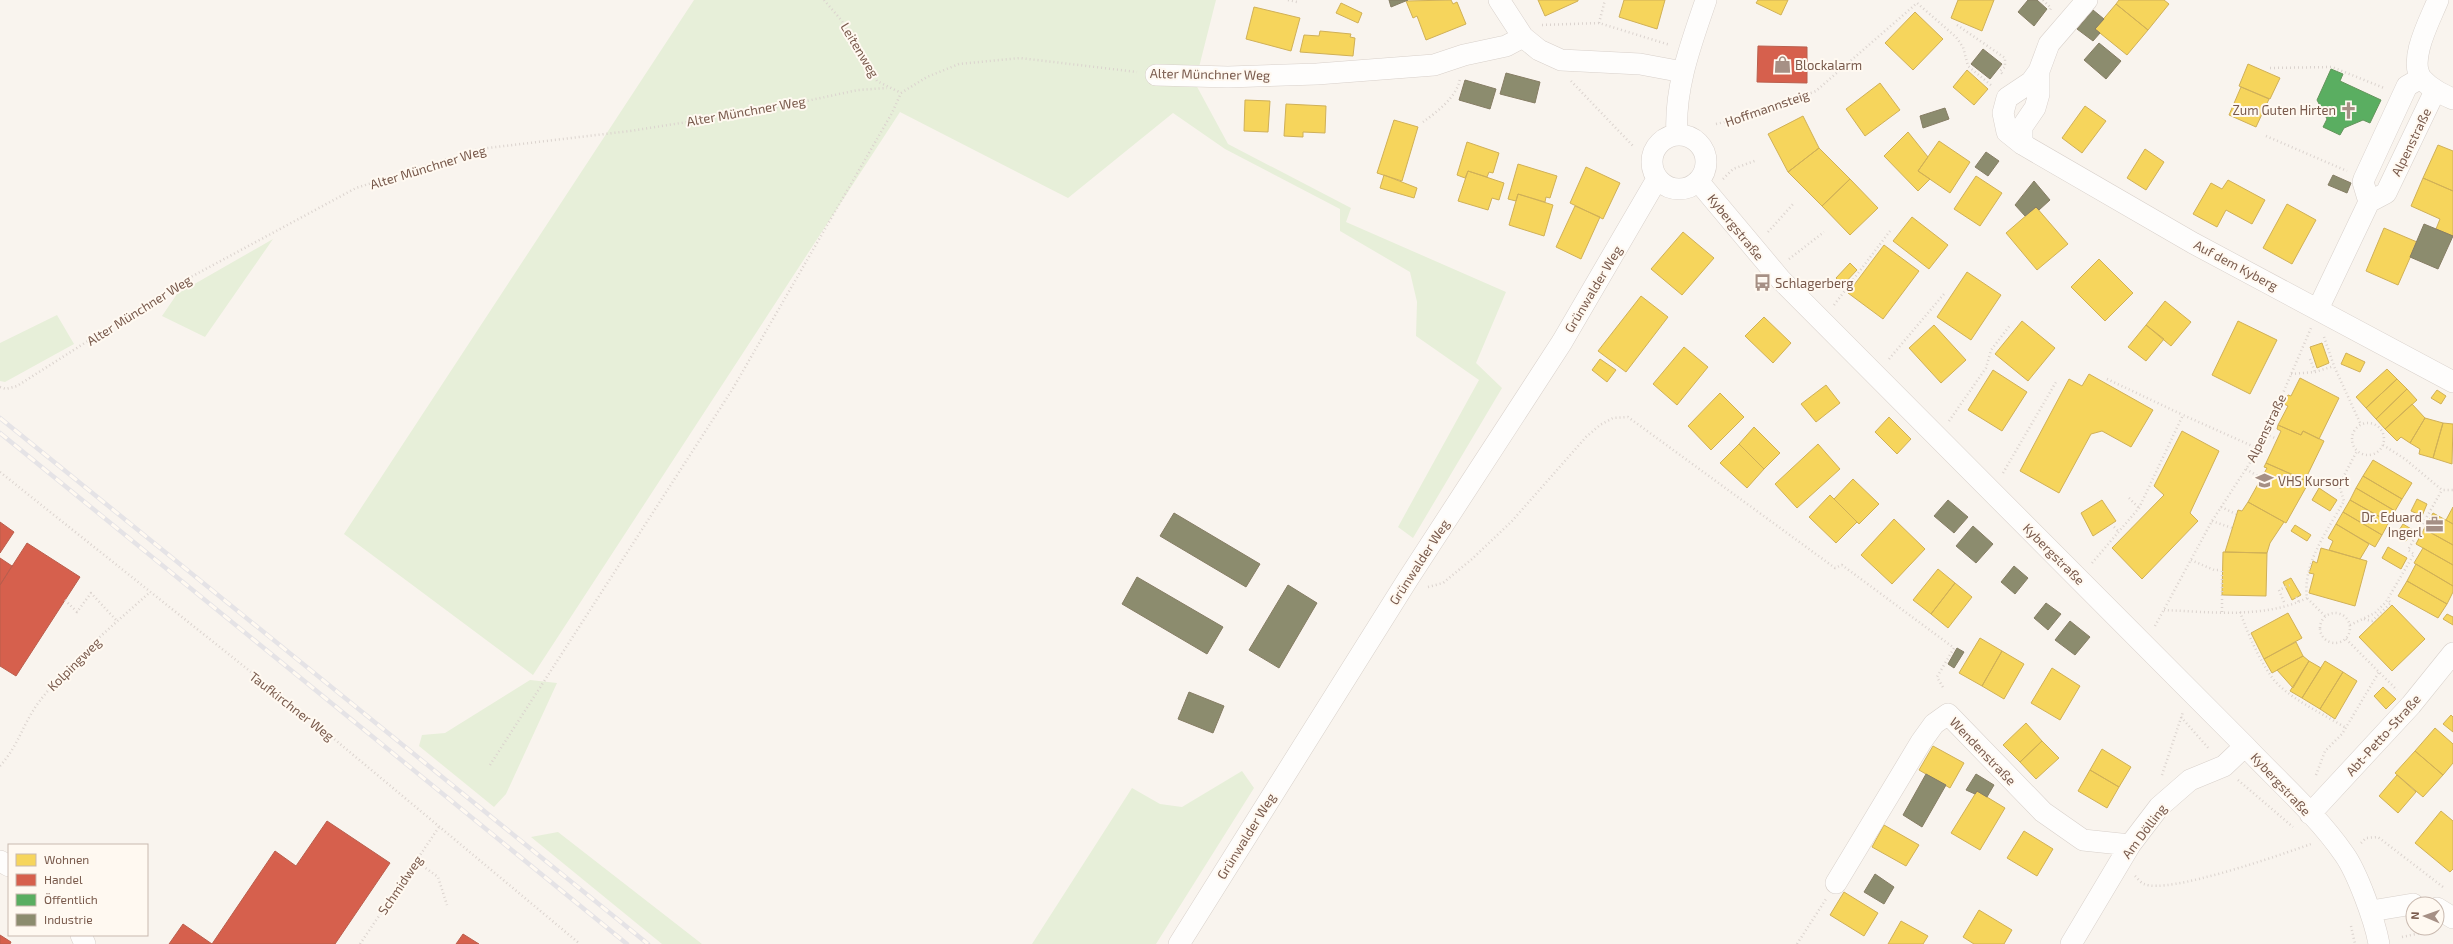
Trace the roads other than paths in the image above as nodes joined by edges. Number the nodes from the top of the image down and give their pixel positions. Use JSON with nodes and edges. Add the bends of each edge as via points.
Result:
{"nodes":[{"id":1,"x":1499,"y":0,"type":"edge"},
{"id":2,"x":1706,"y":0,"type":"edge"},
{"id":3,"x":2087,"y":0,"type":"edge"},
{"id":4,"x":2438,"y":0,"type":"edge"},
{"id":5,"x":1530,"y":31,"type":"junction"},
{"id":6,"x":2039,"y":71,"type":"junction"},
{"id":7,"x":1683,"y":72,"type":"junction"},
{"id":8,"x":1156,"y":74,"type":"road end"},
{"id":9,"x":2436,"y":89,"type":"edge"},
{"id":10,"x":1677,"y":135,"type":"junction"},
{"id":11,"x":2022,"y":144,"type":"junction"},
{"id":12,"x":1657,"y":179,"type":"junction"},
{"id":13,"x":1698,"y":182,"type":"junction"},
{"id":14,"x":2369,"y":202,"type":"junction"},
{"id":15,"x":2318,"y":309,"type":"junction"},
{"id":16,"x":2453,"y":382,"type":"edge"},
{"id":17,"x":2453,"y":653,"type":"edge"},
{"id":18,"x":2245,"y":746,"type":"junction"},
{"id":19,"x":2310,"y":814,"type":"junction"},
{"id":20,"x":2130,"y":845,"type":"junction"},
{"id":21,"x":1836,"y":883,"type":"road end"},
{"id":22,"x":2405,"y":905,"type":"edge"},
{"id":23,"x":2371,"y":911,"type":"junction"},
{"id":24,"x":1179,"y":944,"type":"edge"},
{"id":25,"x":2071,"y":944,"type":"edge"},
{"id":26,"x":2379,"y":944,"type":"edge"}],
"edges":[{"from":1,"to":5,"type":"street"},
{"from":2,"to":7,"type":"street"},
{"from":3,"to":6,"type":"street","via":[[2049,44]]},
{"from":4,"to":9,"type":"street","via":[[2421,43],[2417,61]]},
{"from":5,"to":7,"type":"street","via":[[1539,50],[1560,60],[1640,64]]},
{"from":5,"to":8,"type":"street","name":"Alter Münchner Weg","via":[[1506,46],[1464,55],[1434,65],[1317,74],[1228,77]]},
{"from":6,"to":11,"type":"street","via":[[2040,94],[2035,108],[2022,127]]},
{"from":6,"to":11,"type":"street","name":"Auf dem Kyberg","via":[[2031,82],[2006,98],[2003,122],[2007,132]]},
{"from":7,"to":10,"type":"street","via":[[1675,108]]},
{"from":9,"to":14,"type":"street","name":"Alpenstraße","via":[[2386,193]]},
{"from":9,"to":14,"type":"street","name":"Alpenstraße","via":[[2407,86],[2363,182]]},
{"from":10,"to":12,"type":"street","via":[[1661,141],[1656,148],[1651,164]]},
{"from":10,"to":13,"type":"street","name":"Kybergstraße","via":[[1692,139],[1704,151],[1704,172]]},
{"from":11,"to":15,"type":"street","name":"Auf dem Kyberg","via":[[2194,243]]},
{"from":12,"to":13,"type":"street","name":"Kybergstraße","via":[[1672,189],[1682,190]]},
{"from":12,"to":24,"type":"street","name":"Grünwalder Weg","via":[[1562,342],[1408,579]]},
{"from":13,"to":18,"type":"street","name":"Kybergstraße","via":[[1781,280]]},
{"from":14,"to":15,"type":"street"},
{"from":15,"to":16,"type":"street","name":"Auf dem Kyberg"},
{"from":17,"to":19,"type":"street","name":"Abt-Petto-Straße","via":[[2411,704]]},
{"from":18,"to":19,"type":"street","name":"Kybergstraße"},
{"from":18,"to":20,"type":"street","name":"Am Dölling","via":[[2224,766],[2185,785],[2159,807]]},
{"from":19,"to":23,"type":"street","name":"Kybergstraße","via":[[2345,854]]},
{"from":20,"to":21,"type":"street","name":"Wendenstraße","via":[[2083,840],[2044,812],[1948,714],[1934,724],[1922,742]]},
{"from":20,"to":25,"type":"street","name":"Am Dölling"},
{"from":22,"to":23,"type":"street"},
{"from":23,"to":26,"type":"street","name":"Kybergstraße"}]}
